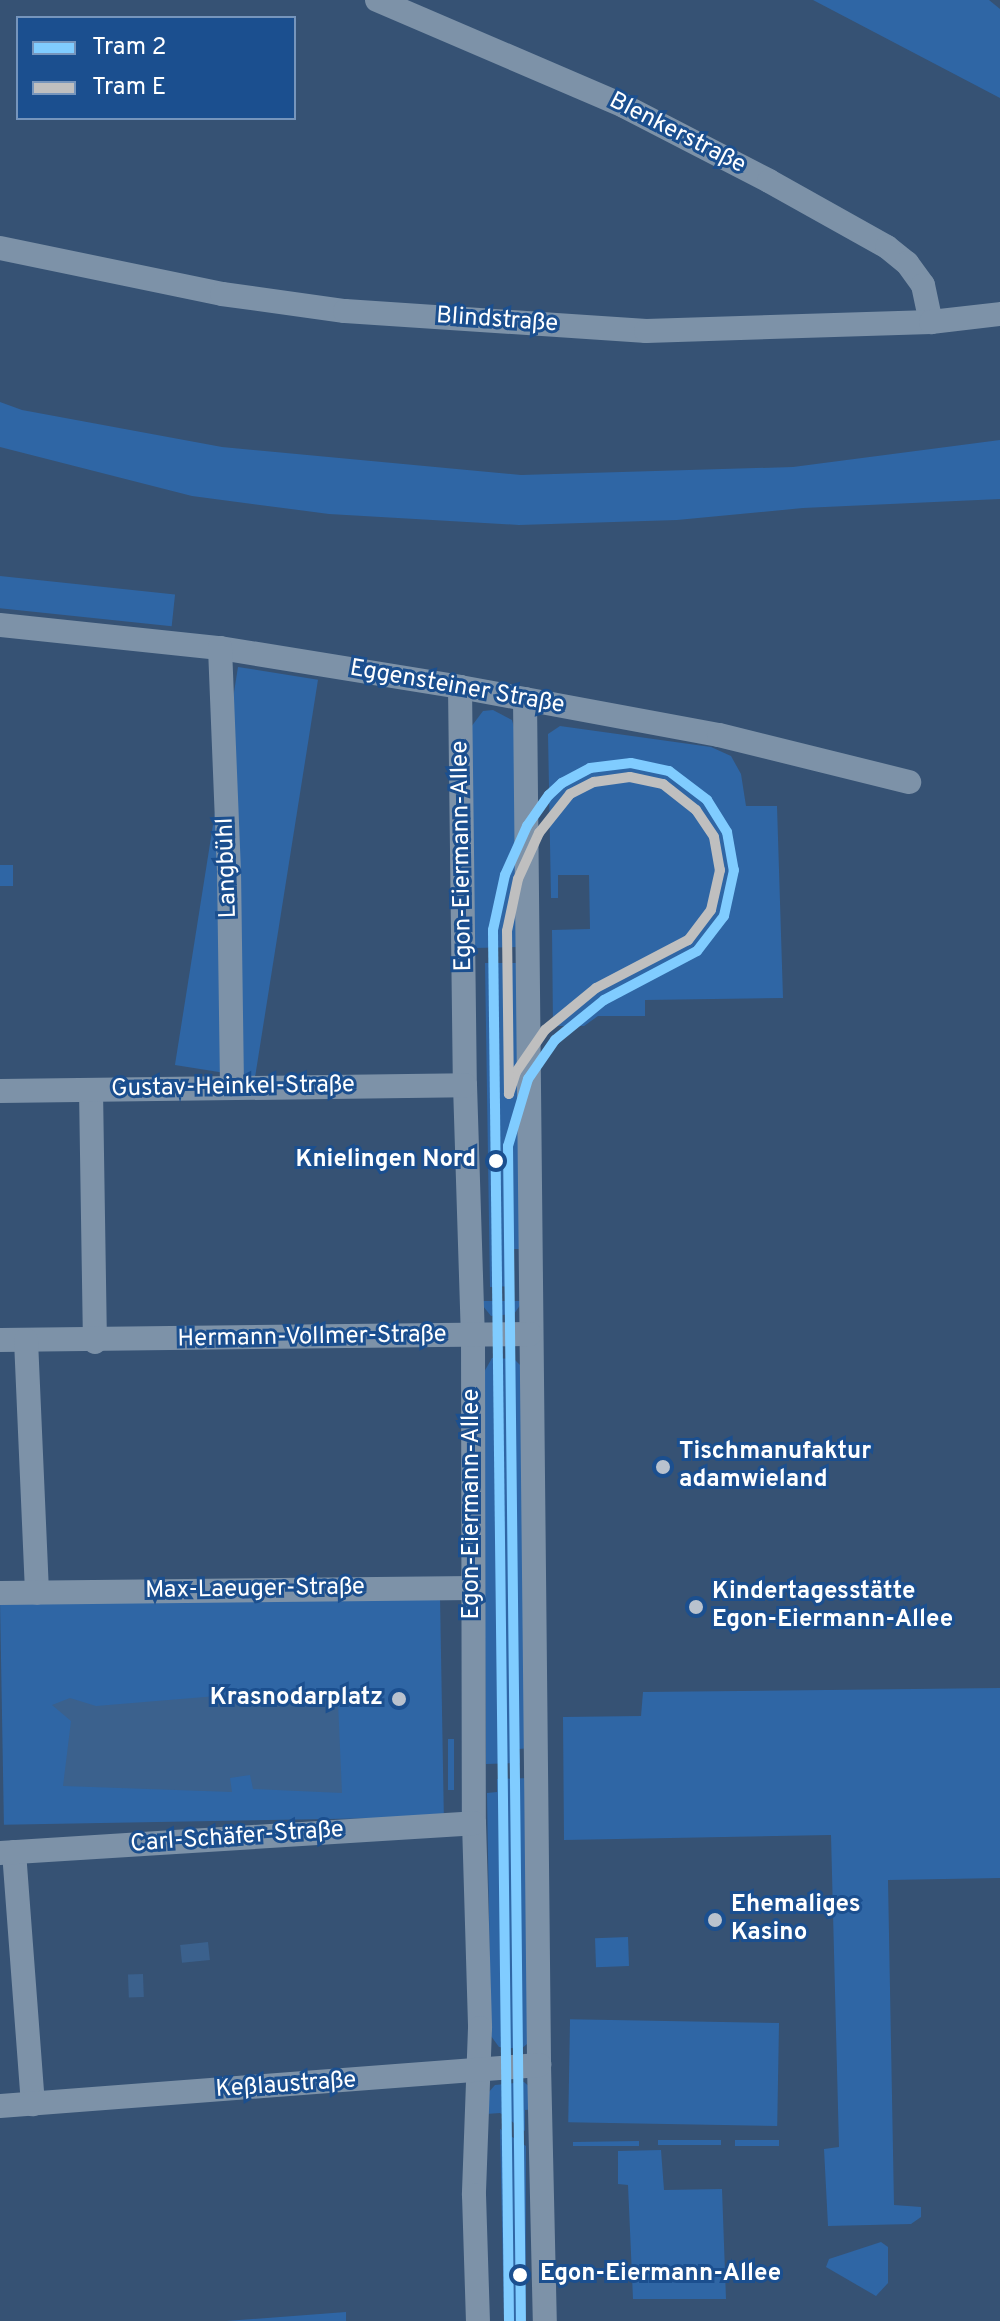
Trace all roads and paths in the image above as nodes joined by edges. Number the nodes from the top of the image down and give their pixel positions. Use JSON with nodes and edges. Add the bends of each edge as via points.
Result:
{"nodes":[{"id":1,"x":377,"y":0,"type":"edge"},
{"id":2,"x":0,"y":248,"type":"edge"},
{"id":3,"x":1000,"y":314,"type":"edge"},
{"id":4,"x":931,"y":322,"type":"junction"},
{"id":5,"x":0,"y":625,"type":"edge"},
{"id":6,"x":220,"y":648,"type":"junction"},
{"id":7,"x":460,"y":687,"type":"junction"},
{"id":8,"x":525,"y":699,"type":"junction"},
{"id":9,"x":909,"y":782,"type":"dead end"},
{"id":10,"x":465,"y":1085,"type":"junction"},
{"id":11,"x":232,"y":1088,"type":"junction"},
{"id":12,"x":91,"y":1090,"type":"junction"},
{"id":13,"x":0,"y":1091,"type":"edge"},
{"id":14,"x":530,"y":1334,"type":"junction"},
{"id":15,"x":473,"y":1335,"type":"junction"},
{"id":16,"x":0,"y":1340,"type":"edge"},
{"id":17,"x":26,"y":1340,"type":"junction"},
{"id":18,"x":95,"y":1342,"type":"junction"},
{"id":19,"x":473,"y":1588,"type":"junction"},
{"id":20,"x":0,"y":1593,"type":"edge"},
{"id":21,"x":37,"y":1593,"type":"junction"},
{"id":22,"x":474,"y":1823,"type":"junction"},
{"id":23,"x":7,"y":1853,"type":"edge"},
{"id":24,"x":539,"y":2065,"type":"junction"},
{"id":25,"x":479,"y":2069,"type":"junction"},
{"id":26,"x":33,"y":2104,"type":"junction"},
{"id":27,"x":0,"y":2106,"type":"edge"},
{"id":28,"x":478,"y":2321,"type":"edge"},
{"id":29,"x":545,"y":2321,"type":"edge"}],
"edges":[{"from":1,"to":4,"type":"street","name":"Blenkerstraße","via":[[624,106],[887,247],[923,285]]},
{"from":2,"to":4,"type":"street","name":"Blindstraße","via":[[222,294],[345,311],[646,331]]},
{"from":3,"to":4,"type":"street","name":"Blindstraße"},
{"from":5,"to":6,"type":"street","name":"Eggensteiner Straße"},
{"from":6,"to":7,"type":"street","name":"Eggensteiner Straße"},
{"from":6,"to":11,"type":"street","name":"Langbühl"},
{"from":7,"to":8,"type":"street","name":"Eggensteiner Straße"},
{"from":7,"to":10,"type":"street","name":"Egon-Eiermann-Allee"},
{"from":8,"to":9,"type":"street","name":"Eggensteiner Straße","via":[[719,735]]},
{"from":8,"to":14,"type":"street"},
{"from":10,"to":11,"type":"street","name":"Gustav-Heinkel-Straße"},
{"from":10,"to":15,"type":"street","name":"Egon-Eiermann-Allee"},
{"from":11,"to":12,"type":"street","name":"Gustav-Heinkel-Straße"},
{"from":12,"to":13,"type":"street","name":"Gustav-Heinkel-Straße"},
{"from":12,"to":18,"type":"street"},
{"from":14,"to":15,"type":"street","name":"Hermann-Vollmer-Straße"},
{"from":14,"to":24,"type":"street"},
{"from":15,"to":18,"type":"street","name":"Hermann-Vollmer-Straße"},
{"from":15,"to":19,"type":"street","name":"Egon-Eiermann-Allee"},
{"from":16,"to":17,"type":"street","name":"Hermann-Vollmer-Straße"},
{"from":17,"to":18,"type":"street","name":"Hermann-Vollmer-Straße"},
{"from":17,"to":21,"type":"street"},
{"from":19,"to":21,"type":"street","name":"Max-Laeuger-Straße"},
{"from":19,"to":22,"type":"street","name":"Egon-Eiermann-Allee"},
{"from":20,"to":21,"type":"street","name":"Max-Laeuger-Straße"},
{"from":22,"to":23,"type":"street","name":"Carl-Schäfer-Straße"},
{"from":22,"to":25,"type":"street","name":"Egon-Eiermann-Allee"},
{"from":23,"to":26,"type":"street"},
{"from":24,"to":25,"type":"street","name":"Keßlaustraße"},
{"from":24,"to":29,"type":"street"},
{"from":25,"to":26,"type":"street","name":"Keßlaustraße"},
{"from":25,"to":28,"type":"street","name":"Egon-Eiermann-Allee","via":[[474,2195]]},
{"from":26,"to":27,"type":"street","name":"Keßlaustraße"}]}
